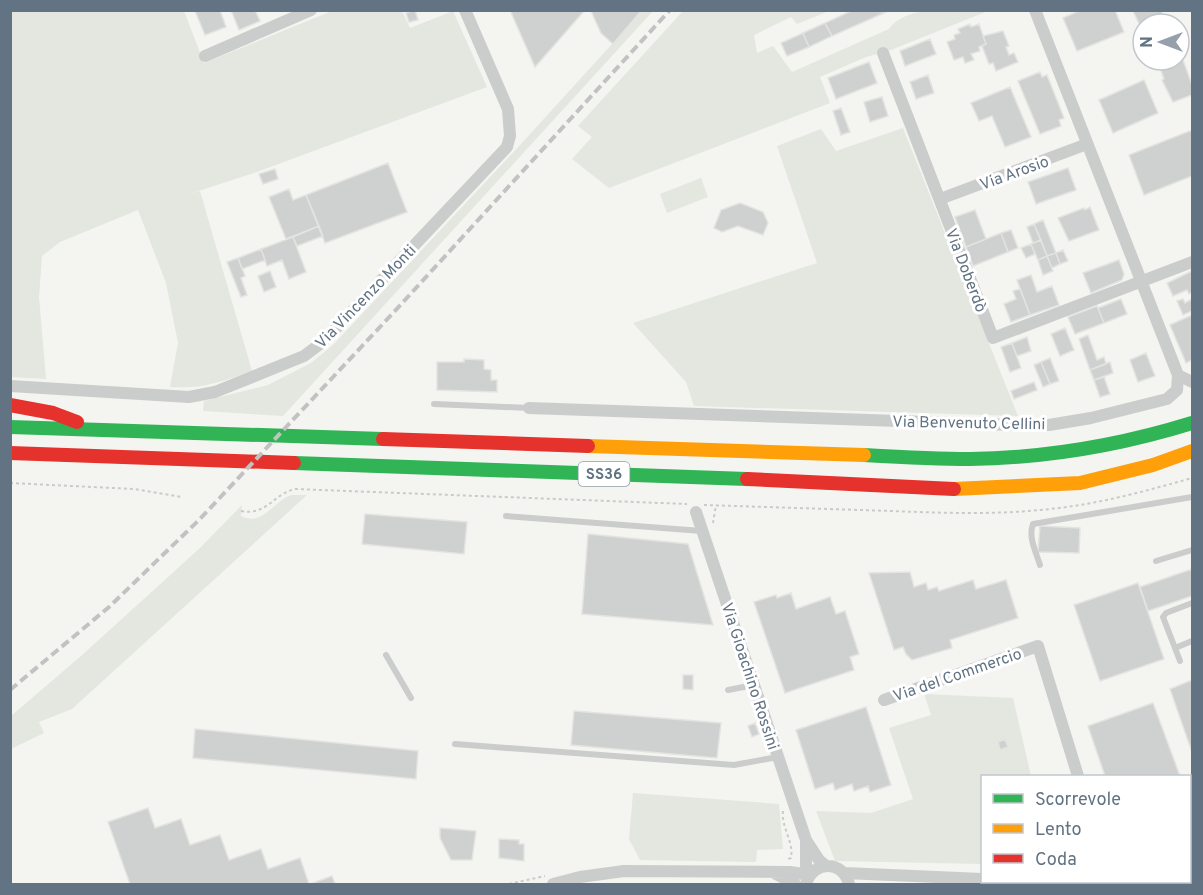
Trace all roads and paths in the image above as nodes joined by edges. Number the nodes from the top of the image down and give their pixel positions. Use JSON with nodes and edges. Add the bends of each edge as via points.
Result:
{"nodes":[{"id":1,"x":311,"y":10,"type":"edge"},
{"id":2,"x":465,"y":10,"type":"edge"},
{"id":3,"x":1035,"y":10,"type":"edge"},
{"id":4,"x":883,"y":53,"type":"dead end"},
{"id":5,"x":205,"y":56,"type":"dead end"},
{"id":6,"x":1087,"y":144,"type":"junction"},
{"id":7,"x":940,"y":199,"type":"junction"},
{"id":8,"x":1192,"y":262,"type":"edge"},
{"id":9,"x":1140,"y":282,"type":"junction"},
{"id":10,"x":1178,"y":375,"type":"junction"},
{"id":11,"x":1192,"y":382,"type":"edge"},
{"id":12,"x":10,"y":386,"type":"edge"},
{"id":13,"x":434,"y":404,"type":"dead end"},
{"id":14,"x":10,"y":405,"type":"edge"},
{"id":15,"x":529,"y":408,"type":"joint"},
{"id":16,"x":1192,"y":423,"type":"edge"},
{"id":17,"x":10,"y":427,"type":"edge"},
{"id":18,"x":99,"y":430,"type":"junction"},
{"id":19,"x":1192,"y":451,"type":"edge"},
{"id":20,"x":10,"y":453,"type":"edge"},
{"id":21,"x":1192,"y":478,"type":"edge"},
{"id":22,"x":10,"y":483,"type":"edge"},
{"id":23,"x":182,"y":497,"type":"dead end"},
{"id":24,"x":1192,"y":497,"type":"edge"},
{"id":25,"x":698,"y":507,"type":"junction"},
{"id":26,"x":241,"y":512,"type":"dead end"},
{"id":27,"x":506,"y":516,"type":"dead end"},
{"id":28,"x":703,"y":531,"type":"junction"},
{"id":29,"x":1192,"y":550,"type":"edge"},
{"id":30,"x":1156,"y":561,"type":"dead end"},
{"id":31,"x":1040,"y":565,"type":"dead end"},
{"id":32,"x":1192,"y":603,"type":"edge"},
{"id":33,"x":1192,"y":641,"type":"edge"},
{"id":34,"x":1175,"y":648,"type":"junction"},
{"id":35,"x":386,"y":655,"type":"dead end"},
{"id":36,"x":1180,"y":661,"type":"dead end"},
{"id":37,"x":754,"y":685,"type":"junction"},
{"id":38,"x":728,"y":690,"type":"dead end"},
{"id":39,"x":411,"y":698,"type":"dead end"},
{"id":40,"x":884,"y":700,"type":"dead end"},
{"id":41,"x":455,"y":744,"type":"dead end"},
{"id":42,"x":778,"y":757,"type":"junction"},
{"id":43,"x":1077,"y":775,"type":"edge"},
{"id":44,"x":784,"y":805,"type":"dead end"},
{"id":45,"x":806,"y":840,"type":"junction"},
{"id":46,"x":782,"y":861,"type":"dead end"},
{"id":47,"x":826,"y":866,"type":"junction"},
{"id":48,"x":775,"y":873,"type":"junction"},
{"id":49,"x":884,"y":876,"type":"junction"},
{"id":50,"x":847,"y":879,"type":"edge"},
{"id":51,"x":981,"y":879,"type":"edge"},
{"id":52,"x":549,"y":880,"type":"edge"},
{"id":53,"x":808,"y":880,"type":"edge"},
{"id":54,"x":518,"y":883,"type":"edge"},
{"id":55,"x":1121,"y":883,"type":"edge"},
{"id":56,"x":509,"y":885,"type":"edge"},
{"id":57,"x":795,"y":885,"type":"edge"},
{"id":58,"x":865,"y":885,"type":"edge"},
{"id":59,"x":1150,"y":885,"type":"edge"}],
"edges":[{"from":1,"to":5,"type":"street"},
{"from":2,"to":12,"type":"street","name":"Via Vincenzo Monti","via":[[508,109],[507,147],[324,341],[304,356],[214,392],[189,397]]},
{"from":3,"to":6,"type":"street"},
{"from":4,"to":7,"type":"street","name":"Via Doberdò"},
{"from":6,"to":7,"type":"street","name":"Via Arosio"},
{"from":6,"to":9,"type":"street"},
{"from":7,"to":9,"type":"street","name":"Via Doberdò","via":[[993,338]]},
{"from":8,"to":9,"type":"street"},
{"from":9,"to":10,"type":"street"},
{"from":10,"to":11,"type":"street"},
{"from":10,"to":15,"type":"street","name":"Via Benvenuto Cellini","via":[[1177,390],[1167,399],[1049,424]]},
{"from":13,"to":15,"type":"lane"},
{"from":14,"to":18,"type":"highway","via":[[52,413]]},
{"from":16,"to":18,"type":"highway","number":"SS36","via":[[1100,446],[971,459]]},
{"from":17,"to":18,"type":"highway","number":"SS36"},
{"from":19,"to":20,"type":"highway","number":"SS36","via":[[1080,483],[967,490]]},
{"from":21,"to":25,"type":"path","via":[[1050,510],[945,513]]},
{"from":22,"to":23,"type":"path","via":[[134,489]]},
{"from":24,"to":31,"type":"lane","via":[[1033,524],[1032,541]]},
{"from":25,"to":26,"type":"path","via":[[295,489],[262,510]]},
{"from":25,"to":28,"type":"street","name":"Via Gioachino Rossini"},
{"from":27,"to":28,"type":"lane"},
{"from":28,"to":37,"type":"street","name":"Via Gioachino Rossini"},
{"from":29,"to":30,"type":"lane"},
{"from":32,"to":34,"type":"lane","via":[[1163,617]]},
{"from":33,"to":34,"type":"lane"},
{"from":34,"to":36,"type":"lane"},
{"from":35,"to":39,"type":"lane"},
{"from":37,"to":38,"type":"lane"},
{"from":37,"to":42,"type":"street","name":"Via Gioachino Rossini"},
{"from":40,"to":43,"type":"street","name":"Via del Commercio","via":[[1038,646]]},
{"from":41,"to":42,"type":"lane","via":[[735,765]]},
{"from":42,"to":45,"type":"street","name":"Via Gioachino Rossini"},
{"from":44,"to":46,"type":"path","via":[[783,819],[792,851],[791,858]]},
{"from":45,"to":47,"type":"street","name":"Via Gioachino Rossini"},
{"from":45,"to":53,"type":"street","name":"Via Gioachino Rossini"},
{"from":47,"to":50,"type":"street","via":[[833,866]]},
{"from":47,"to":53,"type":"street"},
{"from":48,"to":52,"type":"street","via":[[624,871]]},
{"from":48,"to":53,"type":"street","via":[[790,872]]},
{"from":48,"to":57,"type":"street"},
{"from":49,"to":50,"type":"street"},
{"from":49,"to":51,"type":"street"},
{"from":49,"to":58,"type":"street"},
{"from":52,"to":54,"type":"path"},
{"from":54,"to":56,"type":"path"},
{"from":55,"to":59,"type":"street"}]}
